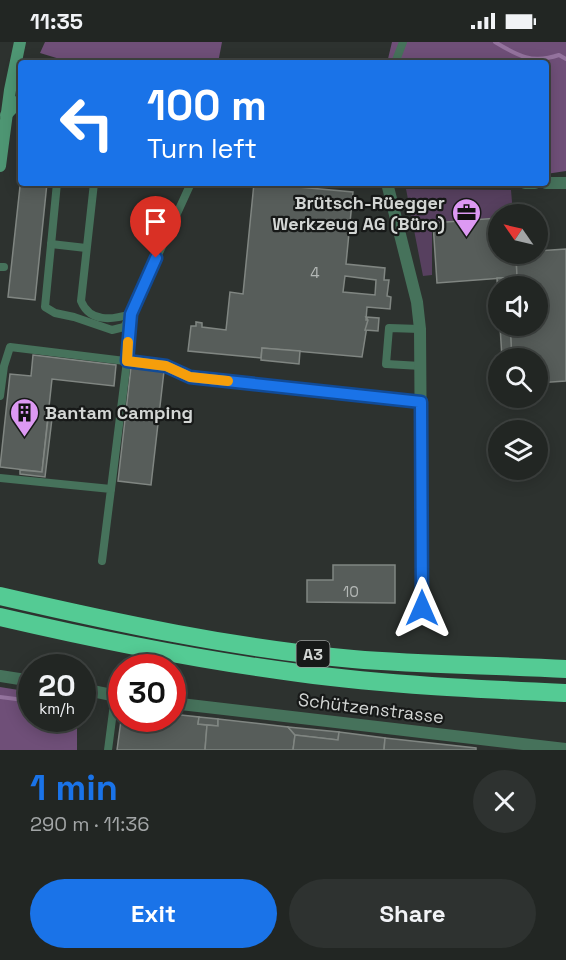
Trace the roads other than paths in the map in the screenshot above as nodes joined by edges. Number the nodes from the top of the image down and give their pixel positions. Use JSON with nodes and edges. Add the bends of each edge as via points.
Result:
{"nodes":[{"id":1,"x":20,"y":42,"type":"edge"},
{"id":2,"x":403,"y":42,"type":"edge"},
{"id":3,"x":20,"y":60,"type":"edge"},
{"id":4,"x":396,"y":60,"type":"edge"},
{"id":5,"x":18,"y":70,"type":"edge"},
{"id":6,"x":18,"y":102,"type":"edge"},
{"id":7,"x":6,"y":115,"type":"junction"},
{"id":8,"x":0,"y":166,"type":"edge"},
{"id":9,"x":549,"y":183,"type":"edge"},
{"id":10,"x":566,"y":183,"type":"edge"},
{"id":11,"x":57,"y":186,"type":"edge"},
{"id":12,"x":94,"y":186,"type":"edge"},
{"id":13,"x":190,"y":186,"type":"edge"},
{"id":14,"x":388,"y":186,"type":"edge"},
{"id":15,"x":51,"y":244,"type":"junction"},
{"id":16,"x":86,"y":248,"type":"junction"},
{"id":17,"x":131,"y":314,"type":"junction"},
{"id":18,"x":420,"y":329,"type":"junction"},
{"id":19,"x":127,"y":361,"type":"junction"},
{"id":20,"x":421,"y":366,"type":"junction"},
{"id":21,"x":0,"y":396,"type":"edge"},
{"id":22,"x":421,"y":402,"type":"junction"},
{"id":23,"x":0,"y":478,"type":"edge"},
{"id":24,"x":111,"y":489,"type":"junction"},
{"id":25,"x":102,"y":561,"type":"dead end"},
{"id":26,"x":0,"y":596,"type":"edge"},
{"id":27,"x":422,"y":608,"type":"dead end"},
{"id":28,"x":0,"y":617,"type":"edge"},
{"id":29,"x":566,"y":669,"type":"edge"},
{"id":30,"x":0,"y":676,"type":"edge"},
{"id":31,"x":18,"y":679,"type":"edge"},
{"id":32,"x":566,"y":693,"type":"edge"},
{"id":33,"x":186,"y":705,"type":"edge"},
{"id":34,"x":111,"y":732,"type":"edge"},
{"id":35,"x":566,"y":749,"type":"edge"},
{"id":36,"x":108,"y":750,"type":"edge"}],
"edges":[{"from":1,"to":3,"type":"main road"},
{"from":2,"to":4,"type":"lane"},
{"from":5,"to":7,"type":"main road"},
{"from":6,"to":7,"type":"main road"},
{"from":7,"to":8,"type":"main road"},
{"from":9,"to":10,"type":"street"},
{"from":11,"to":15,"type":"lane"},
{"from":12,"to":16,"type":"lane"},
{"from":13,"to":17,"type":"lane"},
{"from":14,"to":18,"type":"street","via":[[417,302]]},
{"from":15,"to":16,"type":"lane"},
{"from":15,"to":17,"type":"lane","via":[[45,307],[112,330],[124,327]]},
{"from":16,"to":17,"type":"lane","via":[[81,301],[84,310],[113,320]]},
{"from":17,"to":19,"type":"lane"},
{"from":18,"to":20,"type":"street"},
{"from":18,"to":20,"type":"lane","via":[[389,328],[386,364]]},
{"from":19,"to":21,"type":"lane","via":[[10,346]]},
{"from":19,"to":22,"type":"lane","via":[[166,366],[190,377]]},
{"from":19,"to":24,"type":"lane"},
{"from":20,"to":22,"type":"street"},
{"from":22,"to":27,"type":"street"},
{"from":23,"to":24,"type":"lane"},
{"from":24,"to":25,"type":"lane"},
{"from":26,"to":29,"type":"highway","number":"A3","via":[[137,627],[258,647],[354,659]]},
{"from":28,"to":32,"type":"highway","number":"A3","via":[[133,647],[251,667],[425,686]]},
{"from":30,"to":31,"type":"street"},
{"from":33,"to":35,"type":"street","name":"Schützenstrasse"},
{"from":34,"to":36,"type":"lane"}]}
